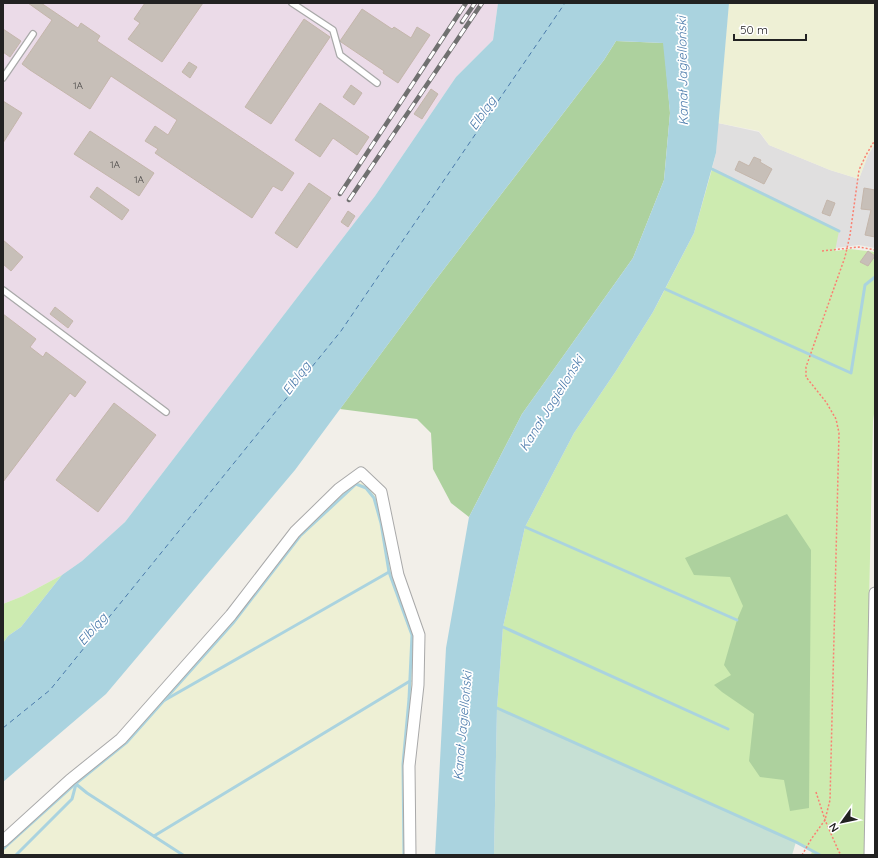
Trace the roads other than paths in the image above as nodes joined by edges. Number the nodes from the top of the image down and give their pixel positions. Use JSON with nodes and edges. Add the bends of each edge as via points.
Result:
{"nodes":[{"id":1,"x":292,"y":3,"type":"edge"},
{"id":2,"x":33,"y":34,"type":"dead end"},
{"id":3,"x":3,"y":78,"type":"edge"},
{"id":4,"x":376,"y":83,"type":"dead end"},
{"id":5,"x":3,"y":290,"type":"edge"},
{"id":6,"x":166,"y":412,"type":"dead end"},
{"id":7,"x":875,"y":593,"type":"edge"},
{"id":8,"x":3,"y":841,"type":"edge"},
{"id":9,"x":410,"y":855,"type":"edge"},
{"id":10,"x":870,"y":855,"type":"edge"}],
"edges":[{"from":1,"to":4,"type":"lane","via":[[333,30],[340,55]]},
{"from":2,"to":3,"type":"lane"},
{"from":5,"to":6,"type":"lane"},
{"from":7,"to":10,"type":"street"},
{"from":8,"to":9,"type":"street","via":[[120,739],[231,615],[295,532],[361,473],[381,492],[398,575],[419,635],[418,685],[409,766]]}]}
